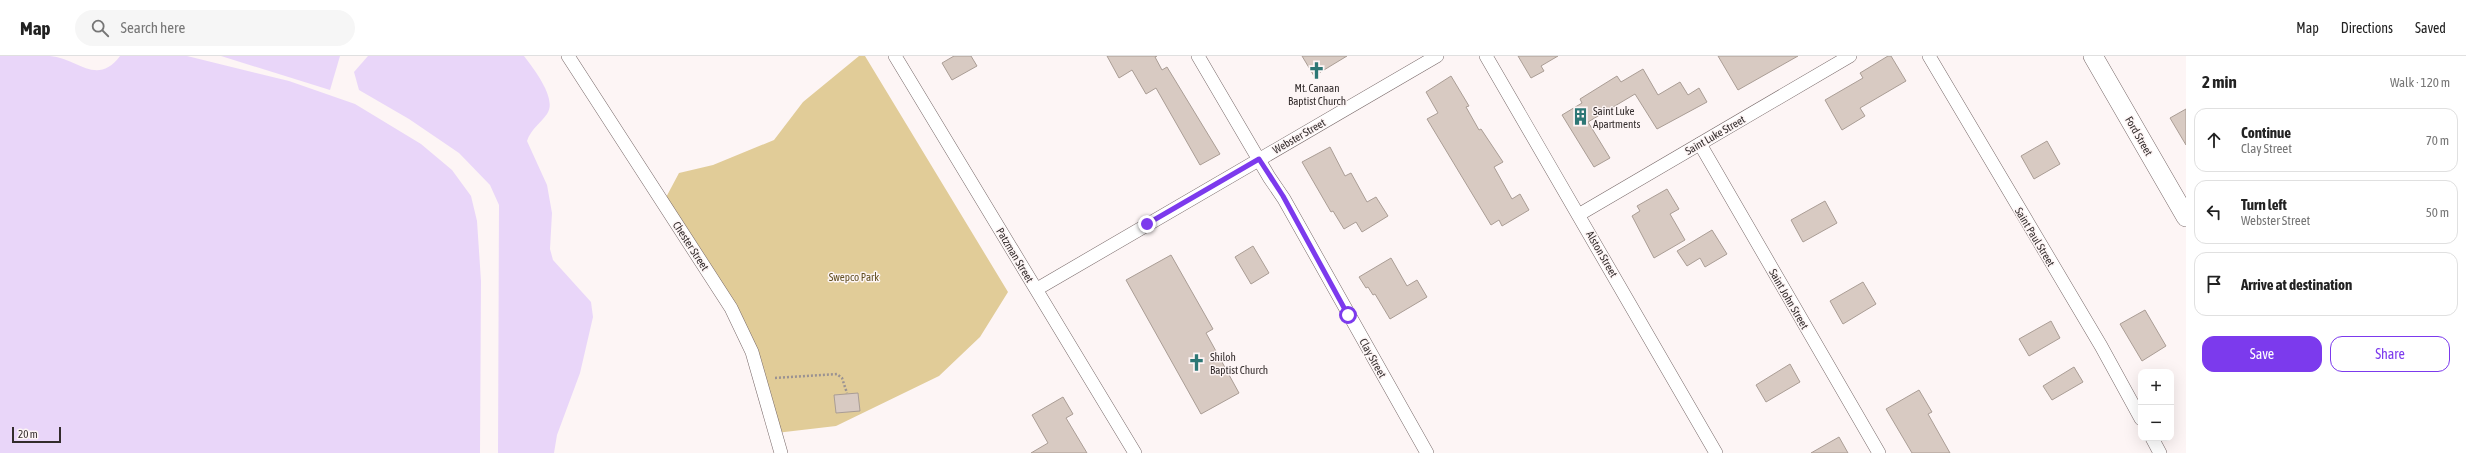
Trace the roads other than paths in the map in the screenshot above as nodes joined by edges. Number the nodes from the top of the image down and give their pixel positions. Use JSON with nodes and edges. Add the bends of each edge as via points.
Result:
{"nodes":[{"id":1,"x":568,"y":56,"type":"edge"},
{"id":2,"x":895,"y":56,"type":"edge"},
{"id":3,"x":1198,"y":56,"type":"edge"},
{"id":4,"x":1437,"y":56,"type":"edge"},
{"id":5,"x":1486,"y":56,"type":"edge"},
{"id":6,"x":1850,"y":56,"type":"edge"},
{"id":7,"x":1929,"y":56,"type":"edge"},
{"id":8,"x":2094,"y":56,"type":"edge"},
{"id":9,"x":1700,"y":144,"type":"junction"},
{"id":10,"x":1259,"y":159,"type":"junction"},
{"id":11,"x":1580,"y":214,"type":"junction"},
{"id":12,"x":2186,"y":217,"type":"edge"},
{"id":13,"x":1037,"y":289,"type":"junction"},
{"id":14,"x":2138,"y":414,"type":"edge"},
{"id":15,"x":2154,"y":441,"type":"edge"},
{"id":16,"x":782,"y":453,"type":"edge"},
{"id":17,"x":1136,"y":453,"type":"edge"},
{"id":18,"x":1427,"y":453,"type":"edge"},
{"id":19,"x":1716,"y":453,"type":"edge"},
{"id":20,"x":1879,"y":453,"type":"edge"},
{"id":21,"x":2160,"y":453,"type":"edge"}],
"edges":[{"from":1,"to":16,"type":"street","name":"Chester Street","via":[[731,308],[752,352]]},
{"from":2,"to":13,"type":"street","name":"Patzman Street"},
{"from":3,"to":10,"type":"street","name":"Clay Street"},
{"from":4,"to":10,"type":"street","name":"Webster Street"},
{"from":5,"to":11,"type":"street","name":"Alston Street"},
{"from":6,"to":9,"type":"street","name":"Saint Luke Street"},
{"from":7,"to":14,"type":"street","name":"Saint Paul Street","via":[[2101,346]]},
{"from":8,"to":12,"type":"main road","name":"Ford Street"},
{"from":9,"to":11,"type":"street","name":"Saint Luke Street"},
{"from":9,"to":20,"type":"street","name":"Saint John Street"},
{"from":10,"to":13,"type":"street","name":"Webster Street"},
{"from":10,"to":18,"type":"street","name":"Clay Street","via":[[1283,196]]},
{"from":11,"to":19,"type":"street","name":"Alston Street"},
{"from":13,"to":17,"type":"street","name":"Patzman Street"},
{"from":15,"to":21,"type":"street"}]}
